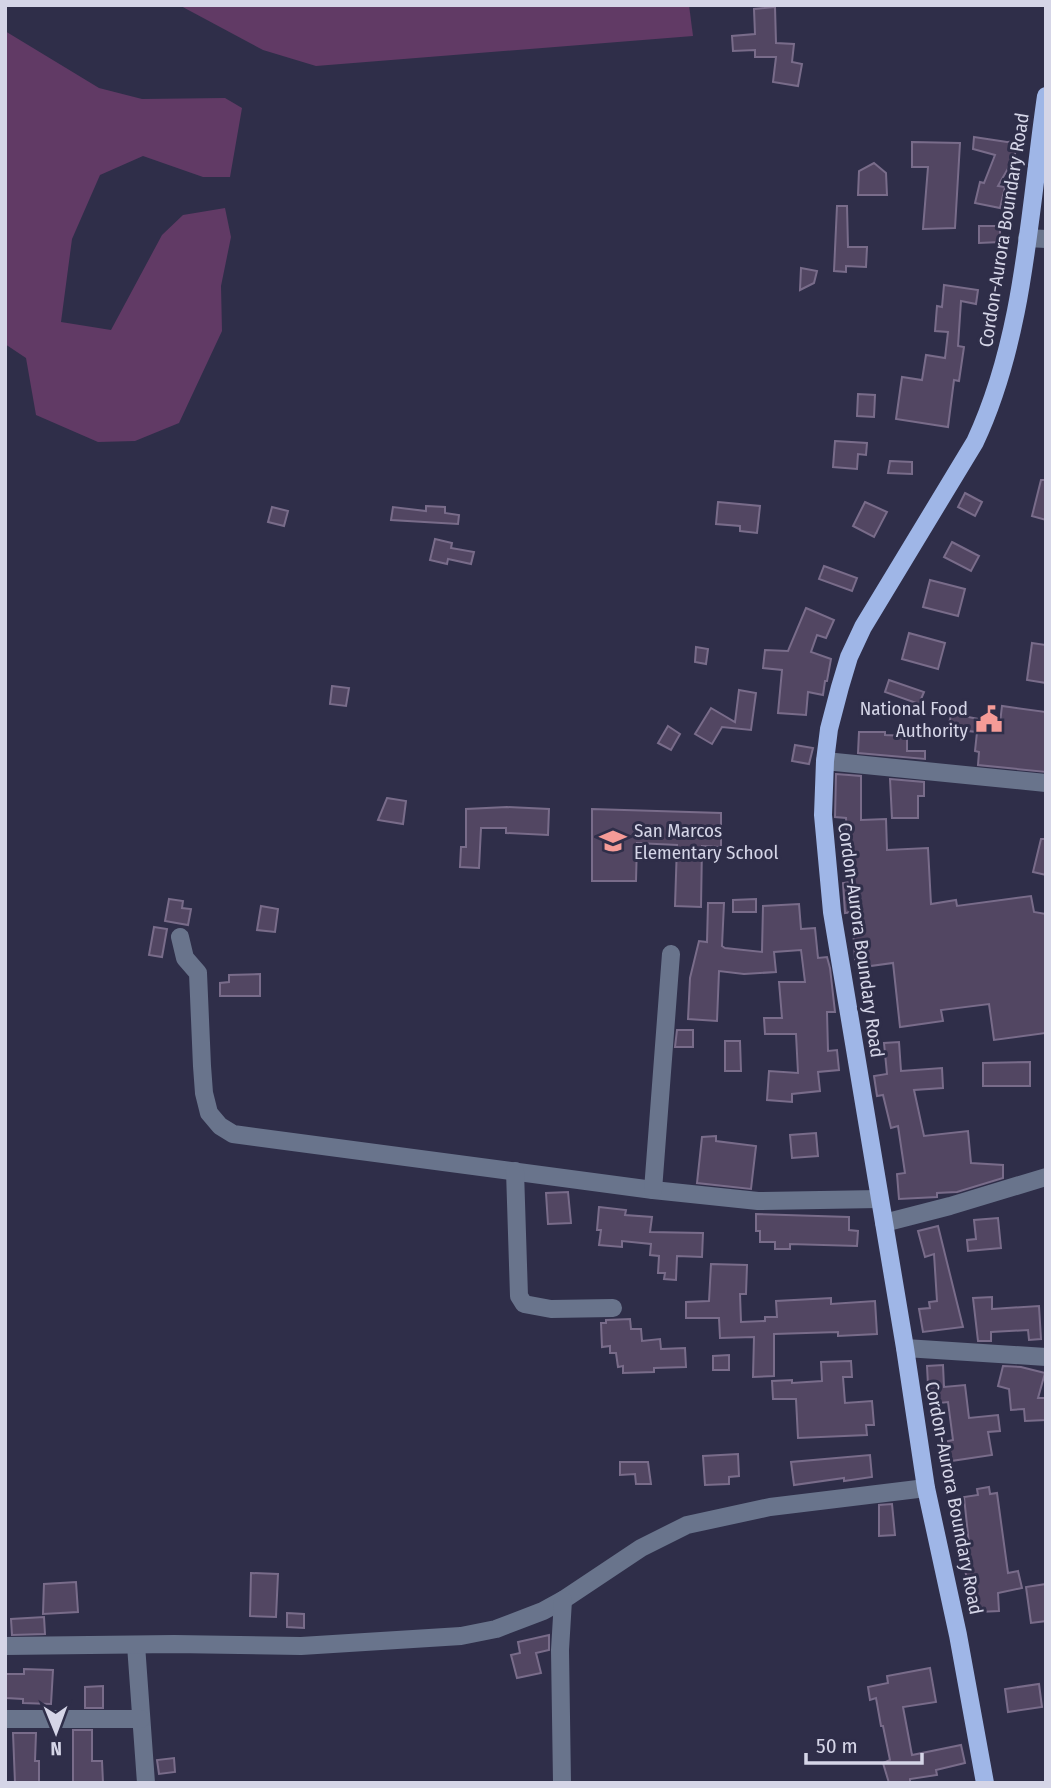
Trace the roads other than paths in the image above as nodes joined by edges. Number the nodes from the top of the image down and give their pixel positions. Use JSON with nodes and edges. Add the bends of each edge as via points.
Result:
{"nodes":[{"id":1,"x":1046,"y":96,"type":"edge"},
{"id":2,"x":1040,"y":171,"type":"edge"},
{"id":3,"x":1027,"y":238,"type":"junction"},
{"id":4,"x":1046,"y":239,"type":"edge"},
{"id":5,"x":825,"y":761,"type":"junction"},
{"id":6,"x":1046,"y":783,"type":"edge"},
{"id":7,"x":180,"y":937,"type":"dead end"},
{"id":8,"x":671,"y":954,"type":"dead end"},
{"id":9,"x":515,"y":1171,"type":"junction"},
{"id":10,"x":1046,"y":1177,"type":"edge"},
{"id":11,"x":653,"y":1190,"type":"junction"},
{"id":12,"x":879,"y":1199,"type":"junction"},
{"id":13,"x":884,"y":1223,"type":"junction"},
{"id":14,"x":613,"y":1308,"type":"dead end"},
{"id":15,"x":905,"y":1348,"type":"junction"},
{"id":16,"x":1046,"y":1357,"type":"edge"},
{"id":17,"x":926,"y":1488,"type":"junction"},
{"id":18,"x":564,"y":1600,"type":"junction"},
{"id":19,"x":136,"y":1645,"type":"junction"},
{"id":20,"x":5,"y":1646,"type":"edge"},
{"id":21,"x":5,"y":1719,"type":"edge"},
{"id":22,"x":141,"y":1719,"type":"junction"},
{"id":23,"x":146,"y":1783,"type":"edge"},
{"id":24,"x":562,"y":1783,"type":"edge"},
{"id":25,"x":985,"y":1783,"type":"edge"}],
"edges":[{"from":1,"to":2,"type":"main road","name":"Cordon-Aurora Boundary Road"},
{"from":2,"to":3,"type":"main road","name":"Cordon-Aurora Boundary Road"},
{"from":3,"to":4,"type":"street"},
{"from":3,"to":5,"type":"main road","name":"Cordon-Aurora Boundary Road","via":[[1006,361],[988,413],[964,462],[863,627],[840,687]]},
{"from":5,"to":6,"type":"street"},
{"from":5,"to":12,"type":"main road","name":"Cordon-Aurora Boundary Road","via":[[822,815],[832,912]]},
{"from":7,"to":9,"type":"street","via":[[185,958],[198,973],[204,1093],[209,1113],[219,1126],[247,1138]]},
{"from":8,"to":11,"type":"street"},
{"from":9,"to":11,"type":"street"},
{"from":9,"to":14,"type":"street","via":[[519,1296],[524,1304]]},
{"from":10,"to":13,"type":"street"},
{"from":11,"to":12,"type":"street","via":[[758,1201]]},
{"from":12,"to":13,"type":"main road","name":"Cordon-Aurora Boundary Road"},
{"from":13,"to":15,"type":"main road","name":"Cordon-Aurora Boundary Road"},
{"from":15,"to":16,"type":"street"},
{"from":15,"to":17,"type":"main road","name":"Cordon-Aurora Boundary Road"},
{"from":17,"to":18,"type":"street","via":[[770,1507],[687,1525],[641,1548]]},
{"from":17,"to":25,"type":"main road","name":"Cordon-Aurora Boundary Road"},
{"from":18,"to":19,"type":"street","via":[[522,1620],[461,1636],[301,1646]]},
{"from":18,"to":24,"type":"street"},
{"from":19,"to":20,"type":"street"},
{"from":19,"to":22,"type":"street"},
{"from":21,"to":22,"type":"street"},
{"from":22,"to":23,"type":"street"}]}
